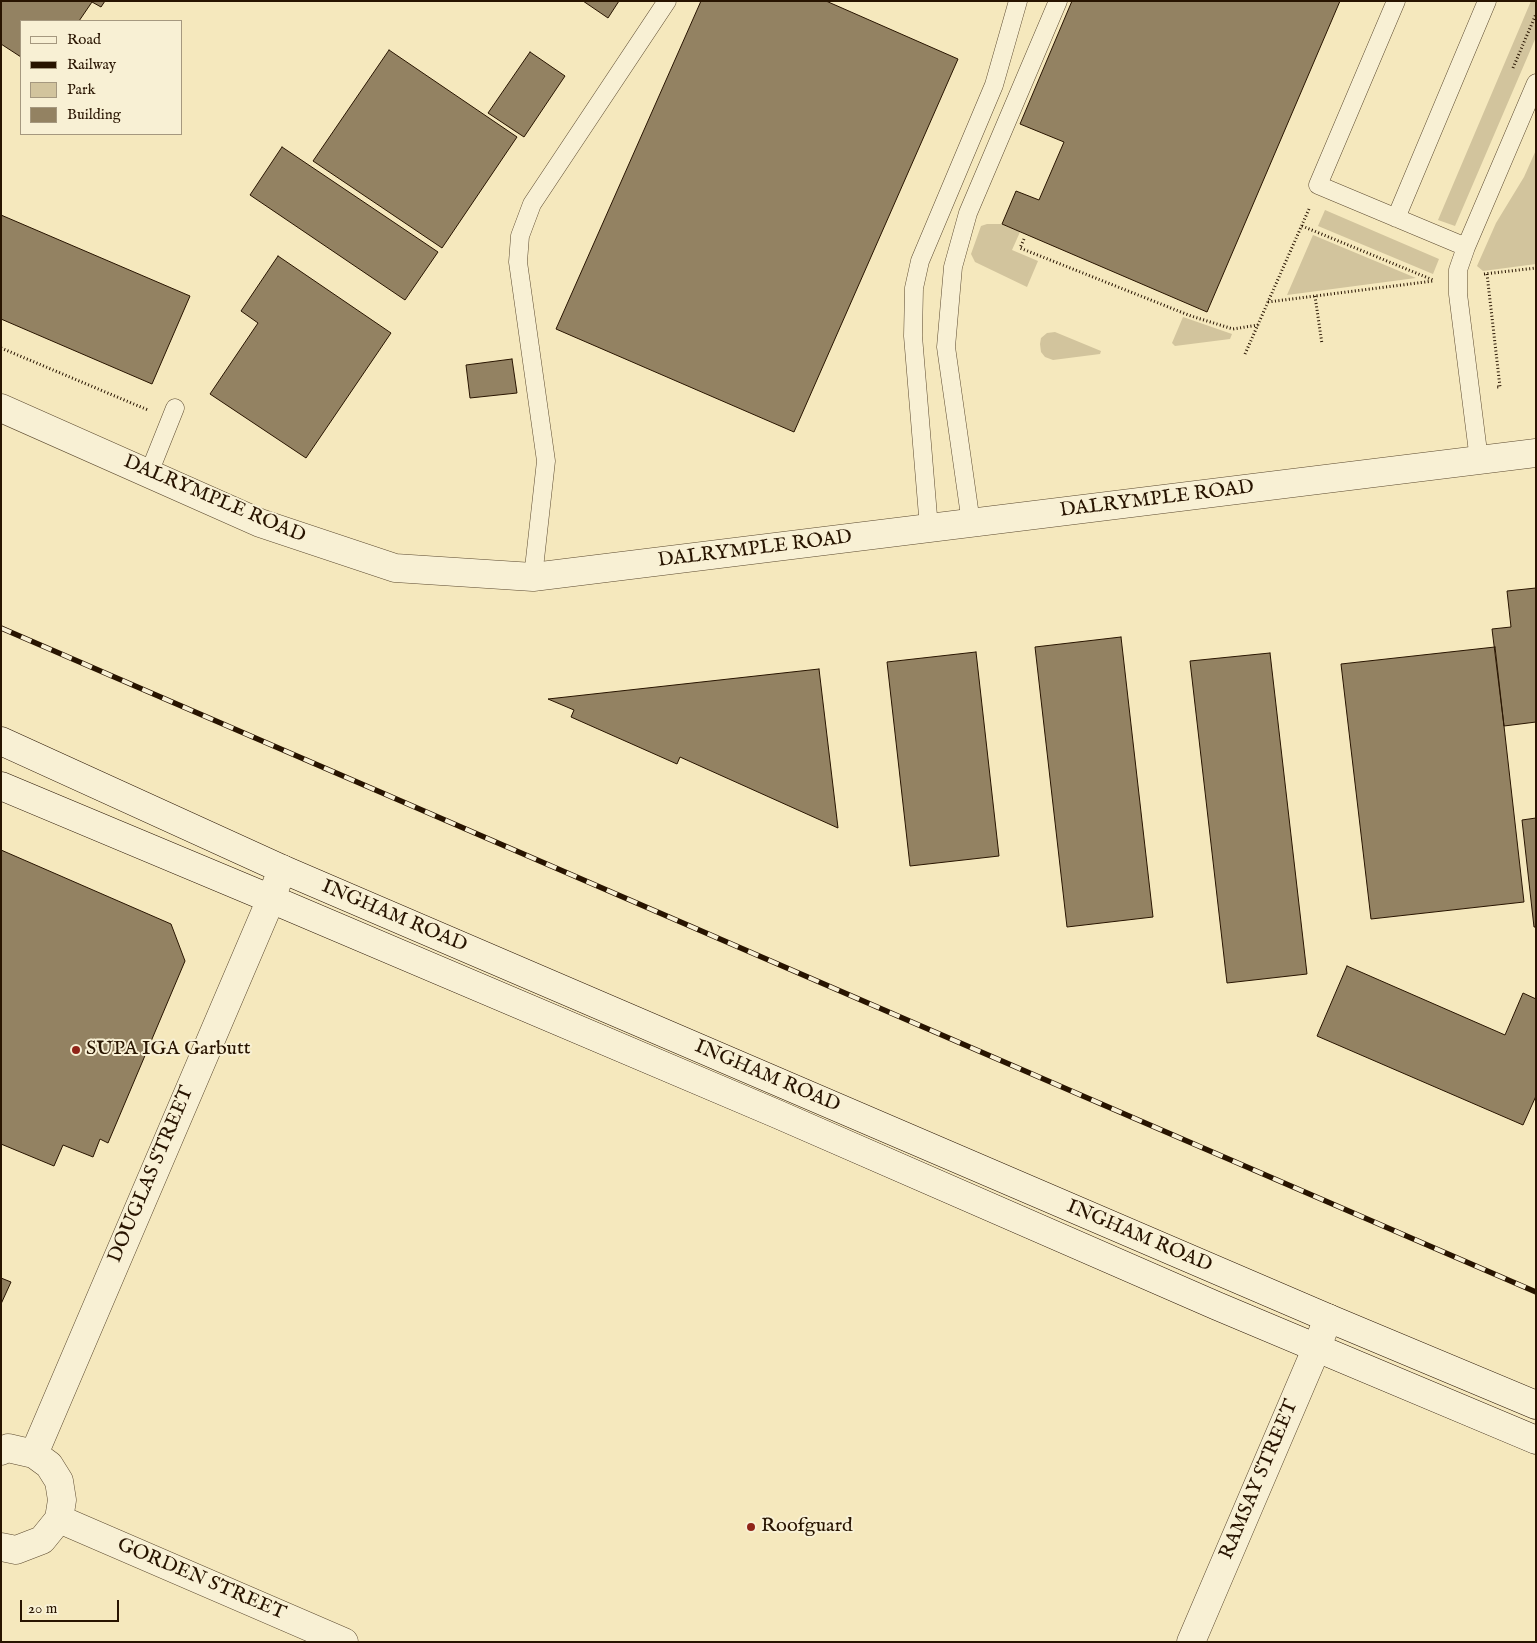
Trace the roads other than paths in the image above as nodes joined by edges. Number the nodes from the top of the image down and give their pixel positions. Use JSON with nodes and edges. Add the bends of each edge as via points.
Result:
{"nodes":[{"id":1,"x":667,"y":1,"type":"edge"},
{"id":2,"x":1018,"y":1,"type":"edge"},
{"id":3,"x":1058,"y":1,"type":"edge"},
{"id":4,"x":1396,"y":1,"type":"edge"},
{"id":5,"x":1487,"y":1,"type":"edge"},
{"id":6,"x":1536,"y":83,"type":"edge"},
{"id":7,"x":1396,"y":218,"type":"junction"},
{"id":8,"x":1466,"y":247,"type":"junction"},
{"id":9,"x":1,"y":408,"type":"edge"},
{"id":10,"x":173,"y":413,"type":"road end"},
{"id":11,"x":1536,"y":453,"type":"edge"},
{"id":12,"x":1479,"y":460,"type":"junction"},
{"id":13,"x":149,"y":473,"type":"junction"},
{"id":14,"x":971,"y":523,"type":"junction"},
{"id":15,"x":929,"y":528,"type":"junction"},
{"id":16,"x":533,"y":577,"type":"junction"},
{"id":17,"x":1,"y":741,"type":"edge"},
{"id":18,"x":1,"y":786,"type":"edge"},
{"id":19,"x":282,"y":869,"type":"junction"},
{"id":20,"x":271,"y":899,"type":"junction"},
{"id":21,"x":1328,"y":1318,"type":"junction"},
{"id":22,"x":1317,"y":1347,"type":"junction"},
{"id":23,"x":1536,"y":1405,"type":"edge"},
{"id":24,"x":1536,"y":1440,"type":"edge"},
{"id":25,"x":1,"y":1451,"type":"edge"},
{"id":26,"x":34,"y":1454,"type":"junction"},
{"id":27,"x":58,"y":1519,"type":"junction"},
{"id":28,"x":1,"y":1547,"type":"edge"},
{"id":29,"x":344,"y":1642,"type":"edge"},
{"id":30,"x":1191,"y":1642,"type":"edge"}],
"edges":[{"from":1,"to":16,"type":"lane","via":[[532,204],[520,236],[518,262],[546,461]]},
{"from":2,"to":15,"type":"lane","via":[[994,85],[920,261],[914,288],[913,336]]},
{"from":3,"to":14,"type":"lane","via":[[968,213],[953,267],[946,347]]},
{"from":4,"to":7,"type":"lane","via":[[1318,185]]},
{"from":5,"to":7,"type":"lane"},
{"from":6,"to":8,"type":"lane"},
{"from":7,"to":8,"type":"lane"},
{"from":8,"to":12,"type":"lane","via":[[1458,270],[1458,294]]},
{"from":9,"to":13,"type":"main road","name":"DALRYMPLE ROAD"},
{"from":10,"to":13,"type":"lane"},
{"from":11,"to":12,"type":"main road","name":"DALRYMPLE ROAD"},
{"from":12,"to":14,"type":"main road","name":"DALRYMPLE ROAD"},
{"from":13,"to":16,"type":"main road","name":"DALRYMPLE ROAD","via":[[260,523],[395,568]]},
{"from":14,"to":15,"type":"main road","name":"DALRYMPLE ROAD"},
{"from":15,"to":16,"type":"main road","name":"DALRYMPLE ROAD"},
{"from":17,"to":19,"type":"main road","name":"INGHAM ROAD"},
{"from":18,"to":20,"type":"main road","name":"INGHAM ROAD"},
{"from":19,"to":20,"type":"main road","name":"DOUGLAS STREET"},
{"from":19,"to":21,"type":"main road","name":"INGHAM ROAD"},
{"from":20,"to":22,"type":"main road","name":"INGHAM ROAD"},
{"from":20,"to":26,"type":"main road","name":"DOUGLAS STREET"},
{"from":21,"to":22,"type":"main road","name":"RAMSAY STREET"},
{"from":21,"to":23,"type":"main road","name":"INGHAM ROAD"},
{"from":22,"to":24,"type":"main road","name":"INGHAM ROAD"},
{"from":22,"to":30,"type":"main road","name":"RAMSAY STREET"},
{"from":25,"to":26,"type":"main road","via":[[8,1448]]},
{"from":26,"to":27,"type":"main road","via":[[49,1465],[59,1481],[62,1500]]},
{"from":27,"to":28,"type":"main road","via":[[42,1540],[16,1550]]},
{"from":27,"to":29,"type":"main road","name":"GORDEN STREET"}]}
